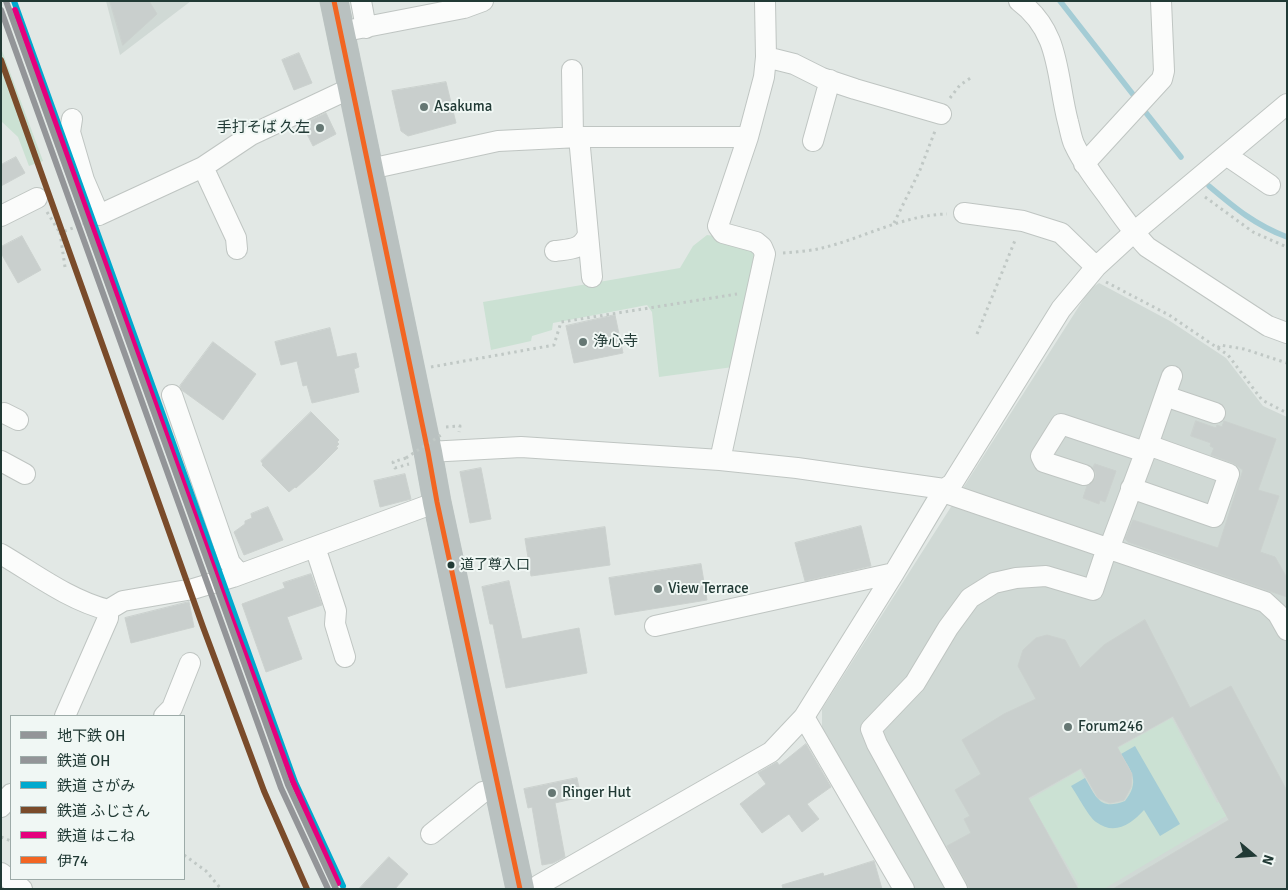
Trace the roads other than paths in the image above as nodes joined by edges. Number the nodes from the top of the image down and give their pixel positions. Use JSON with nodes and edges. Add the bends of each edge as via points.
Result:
{"nodes":[{"id":1,"x":334,"y":1,"type":"edge"},
{"id":2,"x":361,"y":1,"type":"edge"},
{"id":3,"x":1020,"y":1,"type":"edge"},
{"id":4,"x":1160,"y":1,"type":"edge"},
{"id":5,"x":482,"y":2,"type":"edge"},
{"id":6,"x":765,"y":2,"type":"edge"},
{"id":7,"x":353,"y":30,"type":"junction"},
{"id":8,"x":766,"y":57,"type":"junction"},
{"id":9,"x":572,"y":70,"type":"dead end"},
{"id":10,"x":830,"y":80,"type":"junction"},
{"id":11,"x":352,"y":88,"type":"junction"},
{"id":12,"x":1287,"y":104,"type":"edge"},
{"id":13,"x":941,"y":114,"type":"road end"},
{"id":14,"x":72,"y":119,"type":"dead end"},
{"id":15,"x":576,"y":137,"type":"junction"},
{"id":16,"x":748,"y":137,"type":"junction"},
{"id":17,"x":813,"y":141,"type":"dead end"},
{"id":18,"x":1226,"y":155,"type":"junction"},
{"id":19,"x":1084,"y":164,"type":"junction"},
{"id":20,"x":203,"y":167,"type":"junction"},
{"id":21,"x":370,"y":169,"type":"junction"},
{"id":22,"x":1270,"y":185,"type":"dead end"},
{"id":23,"x":37,"y":198,"type":"dead end"},
{"id":24,"x":964,"y":213,"type":"road end"},
{"id":25,"x":1,"y":216,"type":"edge"},
{"id":26,"x":1134,"y":232,"type":"junction"},
{"id":27,"x":588,"y":234,"type":"junction"},
{"id":28,"x":237,"y":249,"type":"dead end"},
{"id":29,"x":555,"y":251,"type":"dead end"},
{"id":30,"x":1093,"y":271,"type":"junction"},
{"id":31,"x":592,"y":277,"type":"dead end"},
{"id":32,"x":1287,"y":333,"type":"edge"},
{"id":33,"x":1172,"y":376,"type":"dead end"},
{"id":34,"x":172,"y":395,"type":"dead end"},
{"id":35,"x":1165,"y":396,"type":"junction"},
{"id":36,"x":1215,"y":413,"type":"dead end"},
{"id":37,"x":1147,"y":449,"type":"junction"},
{"id":38,"x":424,"y":451,"type":"junction"},
{"id":39,"x":720,"y":460,"type":"junction"},
{"id":40,"x":1084,"y":475,"type":"dead end"},
{"id":41,"x":1131,"y":488,"type":"junction"},
{"id":42,"x":943,"y":491,"type":"junction"},
{"id":43,"x":437,"y":502,"type":"junction"},
{"id":44,"x":316,"y":546,"type":"junction"},
{"id":45,"x":1108,"y":549,"type":"junction"},
{"id":46,"x":1,"y":554,"type":"edge"},
{"id":47,"x":894,"y":573,"type":"junction"},
{"id":48,"x":240,"y":574,"type":"junction"},
{"id":49,"x":108,"y":610,"type":"junction"},
{"id":50,"x":655,"y":626,"type":"dead end"},
{"id":51,"x":1287,"y":630,"type":"edge"},
{"id":52,"x":345,"y":657,"type":"dead end"},
{"id":53,"x":190,"y":663,"type":"dead end"},
{"id":54,"x":65,"y":715,"type":"edge"},
{"id":55,"x":165,"y":715,"type":"edge"},
{"id":56,"x":804,"y":717,"type":"junction"},
{"id":57,"x":498,"y":790,"type":"junction"},
{"id":58,"x":10,"y":795,"type":"edge"},
{"id":59,"x":1,"y":807,"type":"edge"},
{"id":60,"x":431,"y":834,"type":"dead end"},
{"id":61,"x":10,"y":880,"type":"edge"},
{"id":62,"x":22,"y":889,"type":"edge"},
{"id":63,"x":520,"y":889,"type":"edge"},
{"id":64,"x":535,"y":889,"type":"edge"},
{"id":65,"x":904,"y":889,"type":"edge"},
{"id":66,"x":957,"y":889,"type":"edge"}],
"edges":[{"from":1,"to":7,"type":"highway"},
{"from":2,"to":7,"type":"street"},
{"from":3,"to":19,"type":"street","via":[[1045,28],[1059,73],[1073,142]]},
{"from":4,"to":19,"type":"street","via":[[1162,79]]},
{"from":5,"to":7,"type":"street"},
{"from":6,"to":8,"type":"street"},
{"from":7,"to":11,"type":"highway"},
{"from":8,"to":10,"type":"street","via":[[794,64]]},
{"from":8,"to":16,"type":"street"},
{"from":9,"to":15,"type":"street"},
{"from":10,"to":13,"type":"street"},
{"from":10,"to":17,"type":"street"},
{"from":11,"to":20,"type":"street","via":[[251,135]]},
{"from":11,"to":21,"type":"highway"},
{"from":12,"to":18,"type":"street"},
{"from":14,"to":20,"type":"street","via":[[70,132],[84,180],[100,216]]},
{"from":15,"to":16,"type":"street"},
{"from":15,"to":21,"type":"street","via":[[498,141]]},
{"from":15,"to":27,"type":"street"},
{"from":16,"to":39,"type":"street","via":[[718,226],[724,233],[756,242],[765,254]]},
{"from":18,"to":22,"type":"street"},
{"from":18,"to":26,"type":"street"},
{"from":19,"to":26,"type":"street"},
{"from":20,"to":28,"type":"street","via":[[236,238]]},
{"from":21,"to":38,"type":"highway"},
{"from":23,"to":25,"type":"street"},
{"from":24,"to":30,"type":"street","via":[[1023,221],[1061,233]]},
{"from":26,"to":30,"type":"street"},
{"from":26,"to":32,"type":"street","via":[[1147,247],[1268,326]]},
{"from":27,"to":29,"type":"street","via":[[579,247]]},
{"from":27,"to":31,"type":"street"},
{"from":30,"to":42,"type":"street","via":[[1061,309],[952,484]]},
{"from":33,"to":35,"type":"street"},
{"from":34,"to":48,"type":"street","via":[[197,438],[230,563]]},
{"from":35,"to":36,"type":"street"},
{"from":35,"to":37,"type":"street"},
{"from":37,"to":40,"type":"street","via":[[1061,424],[1041,456],[1044,462]]},
{"from":37,"to":41,"type":"street"},
{"from":37,"to":41,"type":"street","via":[[1229,474],[1214,517]]},
{"from":38,"to":39,"type":"street","via":[[520,447]]},
{"from":38,"to":43,"type":"highway"},
{"from":39,"to":42,"type":"street","via":[[797,468]]},
{"from":41,"to":45,"type":"street"},
{"from":42,"to":45,"type":"street"},
{"from":42,"to":47,"type":"street"},
{"from":43,"to":44,"type":"street"},
{"from":43,"to":57,"type":"highway"},
{"from":44,"to":48,"type":"street"},
{"from":44,"to":52,"type":"street","via":[[336,611],[335,624]]},
{"from":45,"to":51,"type":"street","via":[[1265,602],[1278,614]]},
{"from":45,"to":66,"type":"street","via":[[1093,590],[1046,576],[994,583],[970,598],[915,683],[871,729]]},
{"from":46,"to":49,"type":"street","via":[[70,596]]},
{"from":47,"to":50,"type":"street"},
{"from":47,"to":56,"type":"street"},
{"from":48,"to":49,"type":"street","via":[[193,590],[123,601]]},
{"from":49,"to":54,"type":"street","via":[[108,618]]},
{"from":53,"to":55,"type":"street","via":[[172,708]]},
{"from":56,"to":64,"type":"street","via":[[771,752]]},
{"from":56,"to":65,"type":"street"},
{"from":57,"to":60,"type":"street","via":[[483,792]]},
{"from":57,"to":63,"type":"highway"},
{"from":58,"to":59,"type":"street"},
{"from":61,"to":62,"type":"street"}]}
